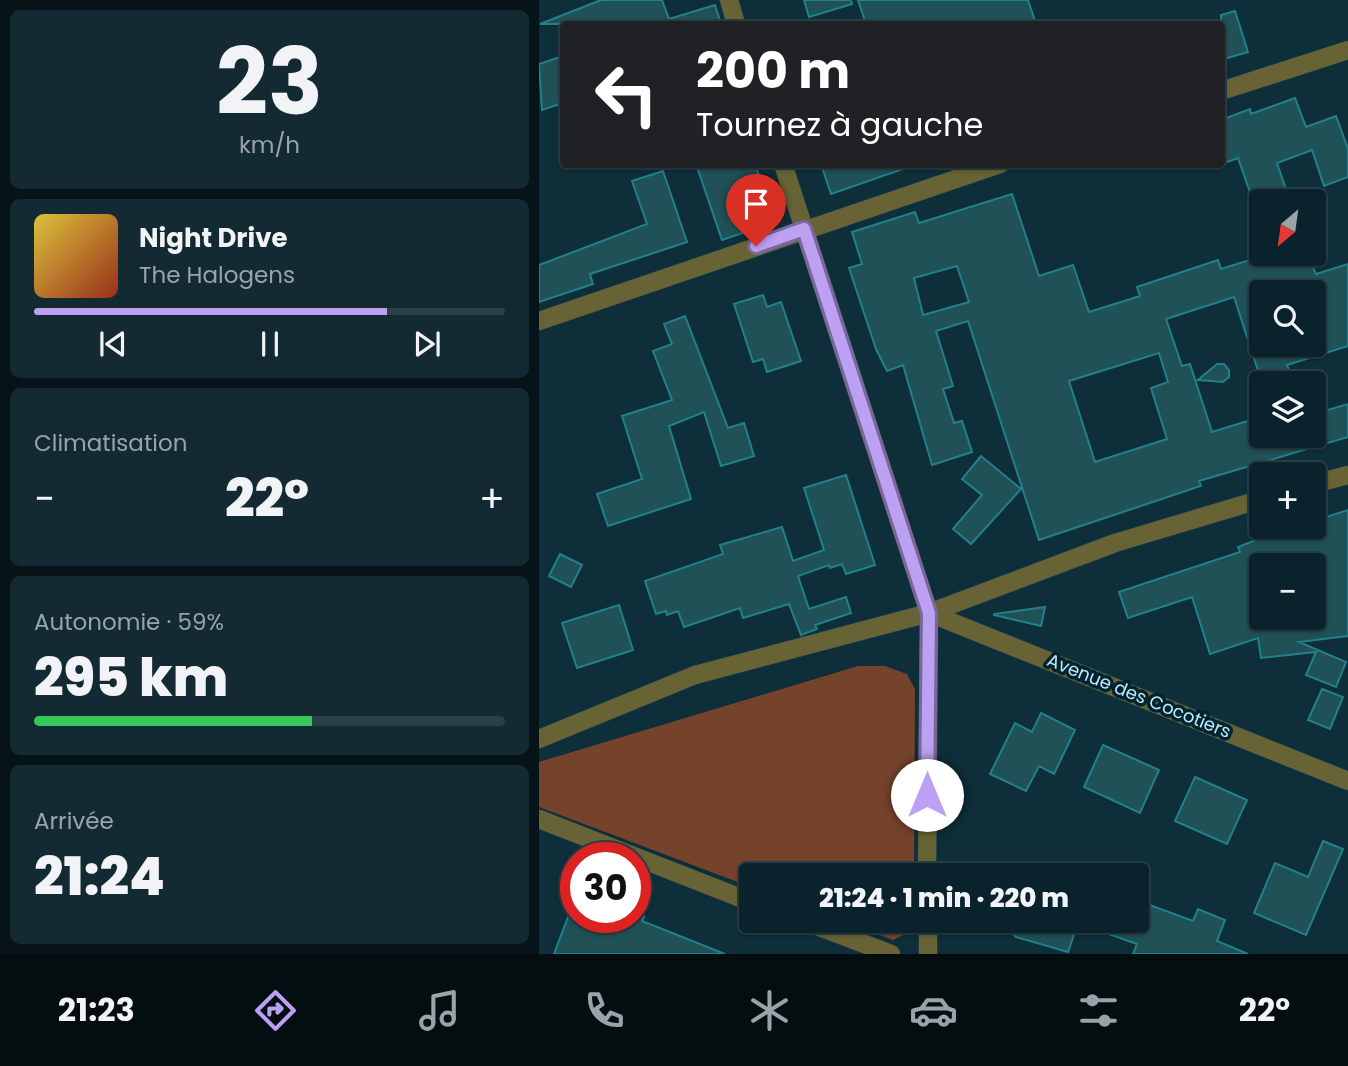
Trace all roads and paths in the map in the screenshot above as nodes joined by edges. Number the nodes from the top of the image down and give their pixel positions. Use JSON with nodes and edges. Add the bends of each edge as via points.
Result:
{"nodes":[{"id":1,"x":729,"y":0,"type":"edge"},
{"id":2,"x":735,"y":21,"type":"edge"},
{"id":3,"x":1348,"y":50,"type":"edge"},
{"id":4,"x":1225,"y":90,"type":"edge"},
{"id":5,"x":784,"y":168,"type":"edge"},
{"id":6,"x":988,"y":168,"type":"edge"},
{"id":7,"x":804,"y":229,"type":"junction"},
{"id":8,"x":539,"y":321,"type":"edge"},
{"id":9,"x":1348,"y":475,"type":"edge"},
{"id":10,"x":1326,"y":481,"type":"edge"},
{"id":11,"x":1249,"y":503,"type":"edge"},
{"id":12,"x":929,"y":613,"type":"junction"},
{"id":13,"x":539,"y":739,"type":"edge"},
{"id":14,"x":1348,"y":781,"type":"edge"},
{"id":15,"x":539,"y":818,"type":"edge"},
{"id":16,"x":927,"y":863,"type":"edge"},
{"id":17,"x":739,"y":897,"type":"edge"},
{"id":18,"x":835,"y":933,"type":"edge"},
{"id":19,"x":927,"y":933,"type":"edge"},
{"id":20,"x":891,"y":954,"type":"edge"},
{"id":21,"x":927,"y":954,"type":"edge"}],
"edges":[{"from":1,"to":2,"type":"street"},
{"from":3,"to":4,"type":"street"},
{"from":5,"to":7,"type":"street"},
{"from":6,"to":7,"type":"street"},
{"from":7,"to":8,"type":"street"},
{"from":7,"to":12,"type":"street"},
{"from":9,"to":10,"type":"street"},
{"from":11,"to":12,"type":"street","via":[[1115,543]]},
{"from":12,"to":13,"type":"street","via":[[695,675]]},
{"from":12,"to":14,"type":"street","name":"Avenue des Cocotiers"},
{"from":12,"to":16,"type":"street"},
{"from":15,"to":17,"type":"street"},
{"from":18,"to":20,"type":"street"},
{"from":19,"to":21,"type":"street"}]}
